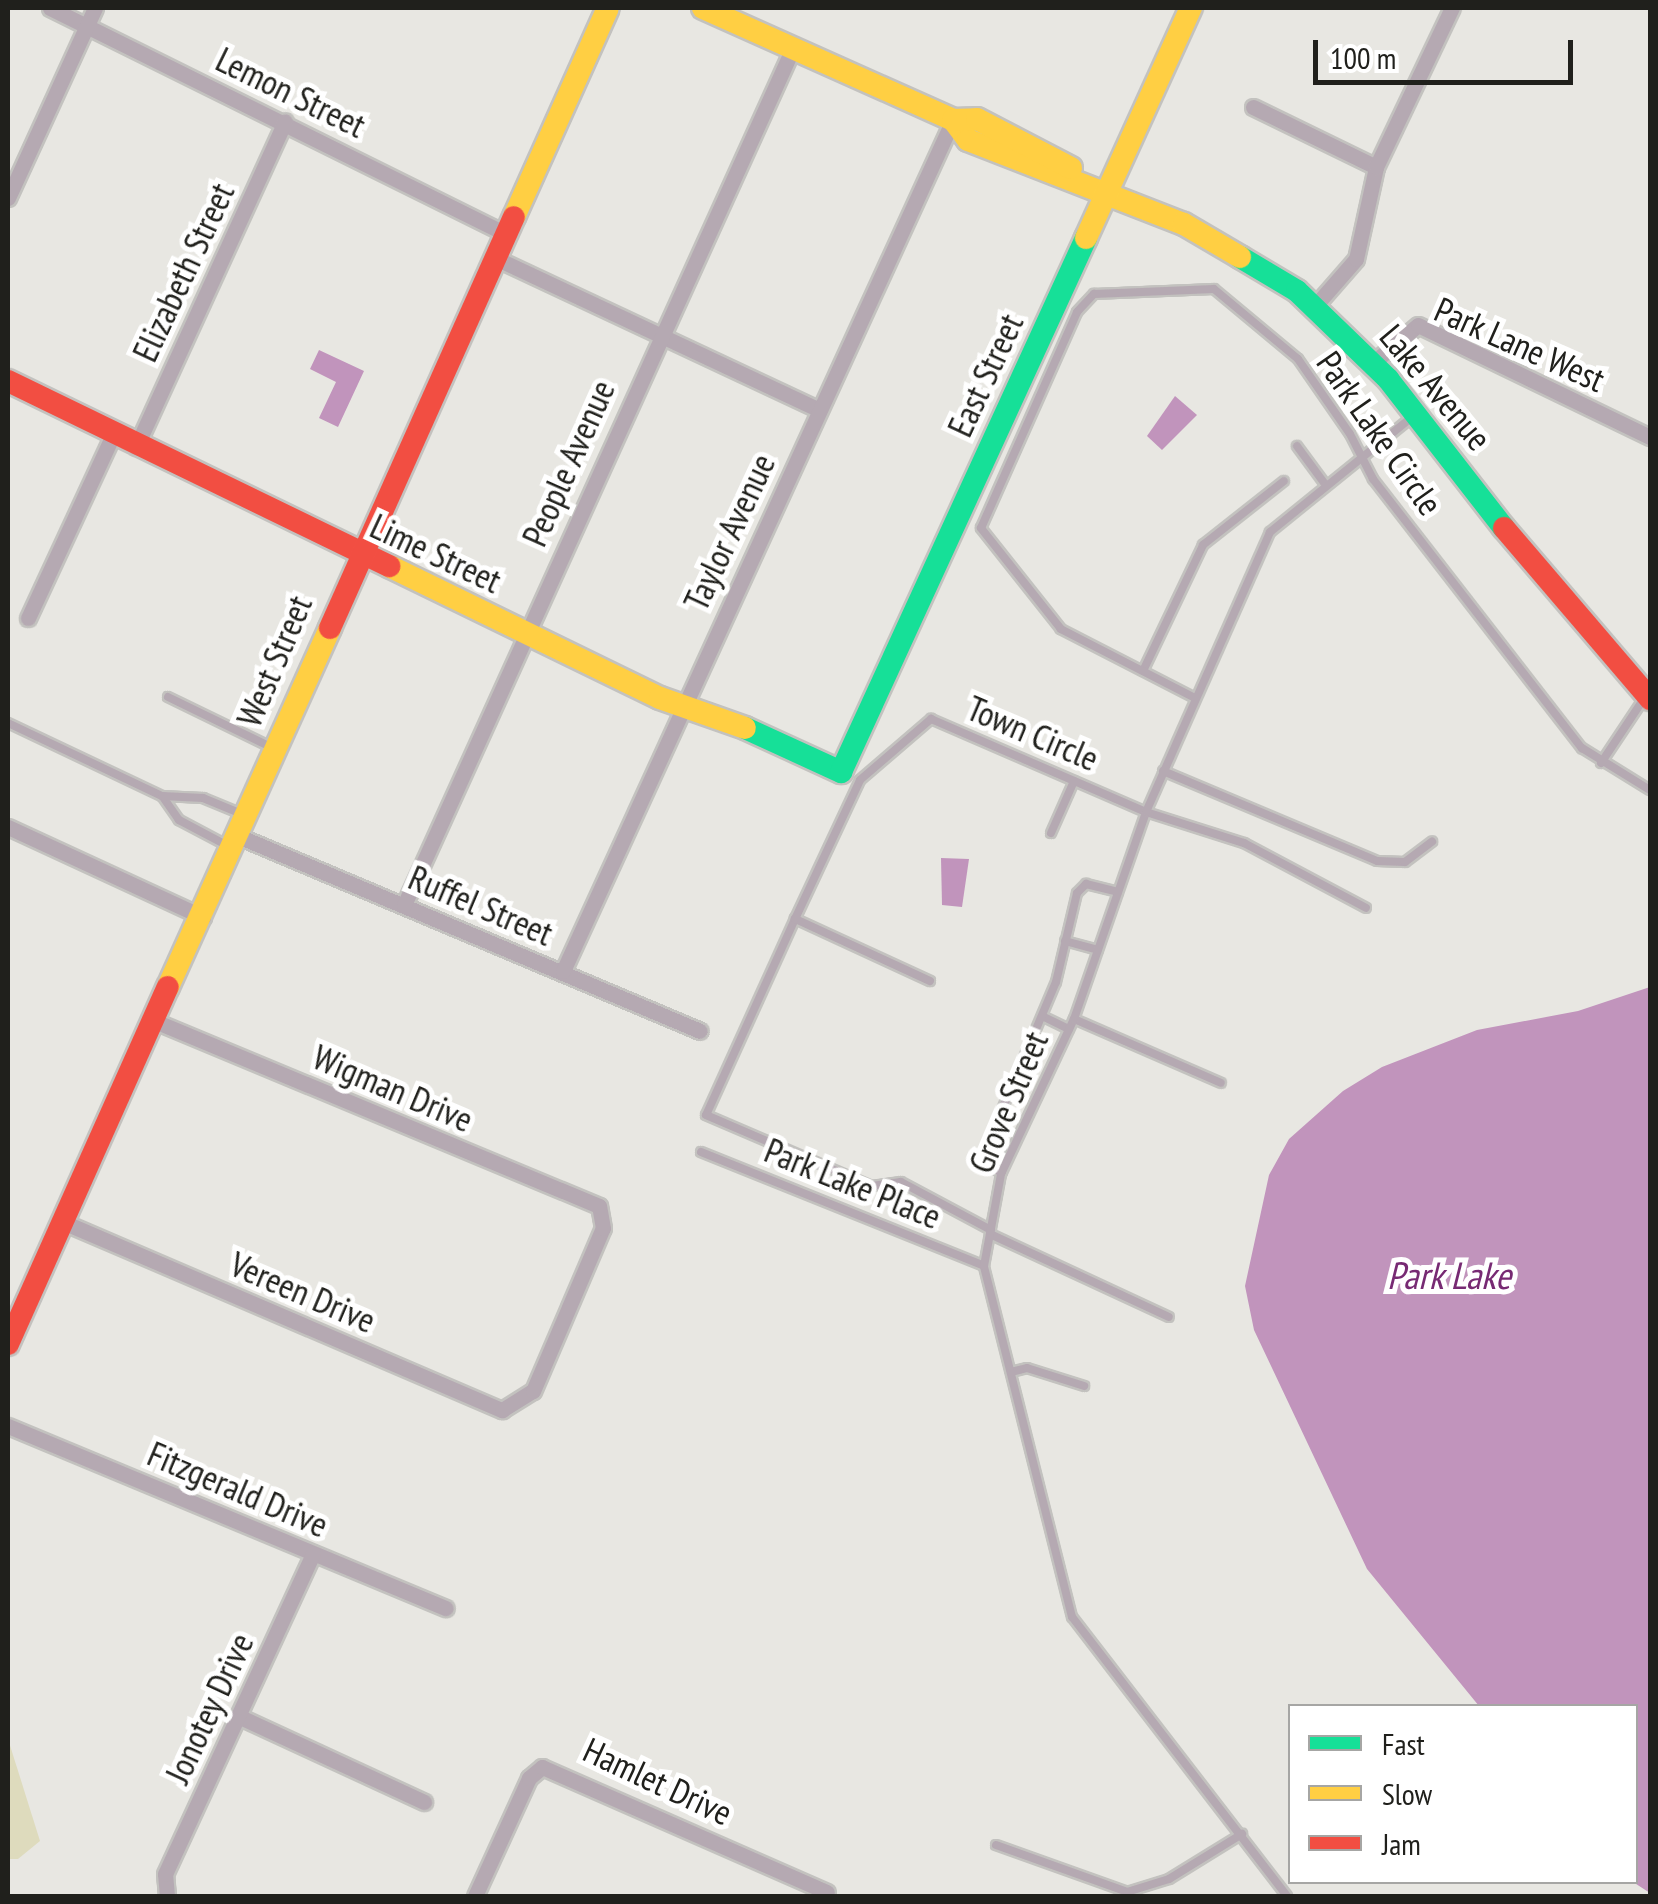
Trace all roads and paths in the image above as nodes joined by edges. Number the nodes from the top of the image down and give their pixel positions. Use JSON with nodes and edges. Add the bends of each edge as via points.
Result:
{"nodes":[{"id":1,"x":50,"y":8,"type":"edge"},
{"id":2,"x":95,"y":8,"type":"edge"},
{"id":3,"x":608,"y":8,"type":"edge"},
{"id":4,"x":704,"y":8,"type":"edge"},
{"id":5,"x":1191,"y":8,"type":"edge"},
{"id":6,"x":1452,"y":8,"type":"edge"},
{"id":7,"x":86,"y":26,"type":"junction"},
{"id":8,"x":792,"y":48,"type":"junction"},
{"id":9,"x":1253,"y":107,"type":"dead end"},
{"id":10,"x":953,"y":120,"type":"junction"},
{"id":11,"x":284,"y":122,"type":"junction"},
{"id":12,"x":1376,"y":167,"type":"junction"},
{"id":13,"x":1108,"y":190,"type":"junction"},
{"id":14,"x":8,"y":198,"type":"edge"},
{"id":15,"x":504,"y":233,"type":"junction"},
{"id":16,"x":492,"y":257,"type":"junction"},
{"id":17,"x":1315,"y":306,"type":"junction"},
{"id":18,"x":658,"y":335,"type":"junction"},
{"id":19,"x":1374,"y":362,"type":"junction"},
{"id":20,"x":8,"y":382,"type":"edge"},
{"id":21,"x":818,"y":410,"type":"junction"},
{"id":22,"x":1416,"y":414,"type":"junction"},
{"id":23,"x":112,"y":435,"type":"junction"},
{"id":24,"x":1650,"y":437,"type":"edge"},
{"id":25,"x":1297,"y":446,"type":"dead end"},
{"id":26,"x":136,"y":447,"type":"junction"},
{"id":27,"x":1361,"y":456,"type":"junction"},
{"id":28,"x":1284,"y":481,"type":"dead end"},
{"id":29,"x":1325,"y":484,"type":"junction"},
{"id":30,"x":357,"y":555,"type":"junction"},
{"id":31,"x":28,"y":618,"type":"dead end"},
{"id":32,"x":526,"y":634,"type":"junction"},
{"id":33,"x":1143,"y":671,"type":"junction"},
{"id":34,"x":168,"y":697,"type":"dead end"},
{"id":35,"x":1648,"y":697,"type":"edge"},
{"id":36,"x":1195,"y":698,"type":"junction"},
{"id":37,"x":683,"y":705,"type":"junction"},
{"id":38,"x":8,"y":723,"type":"edge"},
{"id":39,"x":275,"y":748,"type":"junction"},
{"id":40,"x":1602,"y":763,"type":"junction"},
{"id":41,"x":1163,"y":771,"type":"junction"},
{"id":42,"x":841,"y":772,"type":"joint"},
{"id":43,"x":1074,"y":781,"type":"junction"},
{"id":44,"x":1650,"y":790,"type":"edge"},
{"id":45,"x":162,"y":796,"type":"junction"},
{"id":46,"x":1146,"y":812,"type":"junction"},
{"id":47,"x":8,"y":827,"type":"edge"},
{"id":48,"x":239,"y":833,"type":"junction"},
{"id":49,"x":1051,"y":833,"type":"dead end"},
{"id":50,"x":1432,"y":842,"type":"dead end"},
{"id":51,"x":1118,"y":892,"type":"junction"},
{"id":52,"x":404,"y":905,"type":"junction"},
{"id":53,"x":1366,"y":908,"type":"dead end"},
{"id":54,"x":202,"y":917,"type":"junction"},
{"id":55,"x":794,"y":918,"type":"junction"},
{"id":56,"x":1065,"y":941,"type":"junction"},
{"id":57,"x":1098,"y":950,"type":"junction"},
{"id":58,"x":563,"y":972,"type":"junction"},
{"id":59,"x":930,"y":981,"type":"dead end"},
{"id":60,"x":1042,"y":1016,"type":"junction"},
{"id":61,"x":1074,"y":1019,"type":"junction"},
{"id":62,"x":153,"y":1020,"type":"junction"},
{"id":63,"x":1069,"y":1029,"type":"junction"},
{"id":64,"x":700,"y":1031,"type":"dead end"},
{"id":65,"x":1221,"y":1083,"type":"dead end"},
{"id":66,"x":701,"y":1152,"type":"dead end"},
{"id":67,"x":1002,"y":1172,"type":"junction"},
{"id":68,"x":63,"y":1222,"type":"junction"},
{"id":69,"x":990,"y":1232,"type":"junction"},
{"id":70,"x":984,"y":1266,"type":"junction"},
{"id":71,"x":1169,"y":1316,"type":"dead end"},
{"id":72,"x":8,"y":1344,"type":"edge"},
{"id":73,"x":1011,"y":1372,"type":"junction"},
{"id":74,"x":1084,"y":1386,"type":"dead end"},
{"id":75,"x":519,"y":1404,"type":"joint"},
{"id":76,"x":8,"y":1426,"type":"edge"},
{"id":77,"x":313,"y":1553,"type":"junction"},
{"id":78,"x":446,"y":1608,"type":"dead end"},
{"id":79,"x":238,"y":1716,"type":"junction"},
{"id":80,"x":424,"y":1802,"type":"dead end"},
{"id":81,"x":1242,"y":1834,"type":"junction"},
{"id":82,"x":996,"y":1846,"type":"dead end"},
{"id":83,"x":826,"y":1892,"type":"dead end"},
{"id":84,"x":166,"y":1893,"type":"edge"},
{"id":85,"x":474,"y":1896,"type":"edge"},
{"id":86,"x":1287,"y":1896,"type":"edge"}],
"edges":[{"from":1,"to":7,"type":"street","name":"Lemon Street"},
{"from":2,"to":7,"type":"street"},
{"from":3,"to":15,"type":"street","name":"West Street"},
{"from":4,"to":8,"type":"street","name":"Lake Avenue"},
{"from":5,"to":13,"type":"street","name":"East Street"},
{"from":6,"to":12,"type":"street"},
{"from":7,"to":11,"type":"street","name":"Lemon Street"},
{"from":7,"to":14,"type":"street"},
{"from":8,"to":10,"type":"street","name":"Lake Avenue"},
{"from":8,"to":18,"type":"street","name":"People Avenue"},
{"from":9,"to":12,"type":"street"},
{"from":10,"to":13,"type":"street","name":"Lake Avenue","via":[[968,140]]},
{"from":10,"to":21,"type":"street","name":"Taylor Avenue"},
{"from":11,"to":15,"type":"street","name":"Lemon Street"},
{"from":11,"to":26,"type":"street","name":"Elizabeth Street"},
{"from":12,"to":17,"type":"street","via":[[1356,259]]},
{"from":13,"to":17,"type":"street","name":"Lake Avenue","via":[[1216,240]]},
{"from":13,"to":42,"type":"street","name":"East Street"},
{"from":15,"to":16,"type":"street","name":"West Street"},
{"from":16,"to":18,"type":"street"},
{"from":16,"to":30,"type":"street","name":"West Street"},
{"from":17,"to":19,"type":"street","name":"Lake Avenue"},
{"from":18,"to":21,"type":"street"},
{"from":18,"to":32,"type":"street","name":"People Avenue"},
{"from":19,"to":22,"type":"street","name":"Lake Avenue"},
{"from":19,"to":24,"type":"street","name":"Park Lane West","via":[[1418,325]]},
{"from":20,"to":23,"type":"street","name":"Lime Street"},
{"from":21,"to":37,"type":"street","name":"Taylor Avenue"},
{"from":22,"to":27,"type":"lane","name":"Grove Street"},
{"from":22,"to":35,"type":"street","name":"Lake Avenue","via":[[1579,624]]},
{"from":23,"to":26,"type":"street","name":"Lime Street"},
{"from":23,"to":31,"type":"street"},
{"from":25,"to":29,"type":"lane"},
{"from":26,"to":30,"type":"street","name":"Lime Street"},
{"from":27,"to":29,"type":"lane","name":"Grove Street"},
{"from":27,"to":33,"type":"lane","name":"Park Lake Circle","via":[[1298,360],[1214,288],[1094,294],[1077,312],[981,528],[1060,629]]},
{"from":27,"to":40,"type":"lane","name":"Park Lake Circle","via":[[1582,748]]},
{"from":28,"to":33,"type":"lane","via":[[1204,545]]},
{"from":29,"to":36,"type":"lane","name":"Grove Street","via":[[1270,532]]},
{"from":30,"to":32,"type":"street","name":"Lime Street"},
{"from":30,"to":39,"type":"street","name":"West Street"},
{"from":32,"to":37,"type":"street","name":"Lime Street"},
{"from":32,"to":52,"type":"street","name":"People Avenue"},
{"from":33,"to":36,"type":"lane","name":"Park Lake Circle"},
{"from":34,"to":39,"type":"lane"},
{"from":35,"to":40,"type":"lane"},
{"from":36,"to":41,"type":"lane","name":"Grove Street"},
{"from":37,"to":42,"type":"street","name":"Lime Street"},
{"from":37,"to":58,"type":"street","name":"Taylor Avenue"},
{"from":38,"to":45,"type":"lane"},
{"from":39,"to":48,"type":"street","name":"West Street"},
{"from":40,"to":44,"type":"lane","name":"Park Lake Circle"},
{"from":41,"to":46,"type":"lane","name":"Grove Street"},
{"from":41,"to":50,"type":"lane","via":[[1377,861],[1405,862]]},
{"from":43,"to":46,"type":"lane","name":"Town Circle"},
{"from":43,"to":49,"type":"lane"},
{"from":43,"to":55,"type":"lane","name":"Town Circle","via":[[931,719],[860,780]]},
{"from":45,"to":48,"type":"lane","via":[[178,820]]},
{"from":45,"to":48,"type":"lane","via":[[203,798]]},
{"from":46,"to":51,"type":"lane","name":"Grove Street"},
{"from":46,"to":53,"type":"lane","name":"Town Circle","via":[[1244,842]]},
{"from":47,"to":54,"type":"street"},
{"from":48,"to":52,"type":"street","name":"Ruffel Street"},
{"from":48,"to":54,"type":"street","name":"West Street"},
{"from":51,"to":56,"type":"lane","via":[[1080,886]]},
{"from":51,"to":57,"type":"lane","name":"Grove Street"},
{"from":52,"to":58,"type":"street","name":"Ruffel Street"},
{"from":54,"to":62,"type":"street","name":"West Street"},
{"from":55,"to":59,"type":"lane"},
{"from":55,"to":69,"type":"lane","via":[[706,1115],[872,1186],[902,1182]]},
{"from":56,"to":57,"type":"lane"},
{"from":56,"to":60,"type":"lane"},
{"from":57,"to":61,"type":"lane","name":"Grove Street"},
{"from":58,"to":64,"type":"street","name":"Ruffel Street"},
{"from":60,"to":63,"type":"lane"},
{"from":60,"to":67,"type":"lane","via":[[982,1157],[982,1165]]},
{"from":61,"to":63,"type":"lane","name":"Grove Street"},
{"from":61,"to":65,"type":"lane"},
{"from":62,"to":68,"type":"street","name":"West Street"},
{"from":62,"to":75,"type":"street","name":"Wigman Drive","via":[[599,1206],[605,1216],[533,1392]]},
{"from":63,"to":67,"type":"lane","name":"Grove Street"},
{"from":66,"to":70,"type":"lane","name":"Park Lake Place"},
{"from":67,"to":69,"type":"lane","name":"Grove Street"},
{"from":68,"to":72,"type":"street","name":"West Street"},
{"from":68,"to":75,"type":"street","name":"Vereen Drive","via":[[502,1410]]},
{"from":69,"to":70,"type":"lane","name":"Grove Street"},
{"from":69,"to":71,"type":"lane"},
{"from":70,"to":73,"type":"lane","name":"Grove Street"},
{"from":73,"to":74,"type":"lane","via":[[1027,1368]]},
{"from":73,"to":81,"type":"lane","name":"Grove Street","via":[[1072,1617]]},
{"from":76,"to":77,"type":"street","name":"Fitzgerald Drive"},
{"from":77,"to":78,"type":"street","name":"Fitzgerald Drive"},
{"from":77,"to":79,"type":"street","name":"Jonotey Drive"},
{"from":79,"to":80,"type":"street"},
{"from":79,"to":84,"type":"street","name":"Jonotey Drive"},
{"from":81,"to":82,"type":"lane","via":[[1170,1879],[1126,1892]]},
{"from":81,"to":86,"type":"lane","name":"Grove Street"},
{"from":83,"to":85,"type":"street","name":"Hamlet Drive","via":[[542,1767],[529,1778]]}]}
